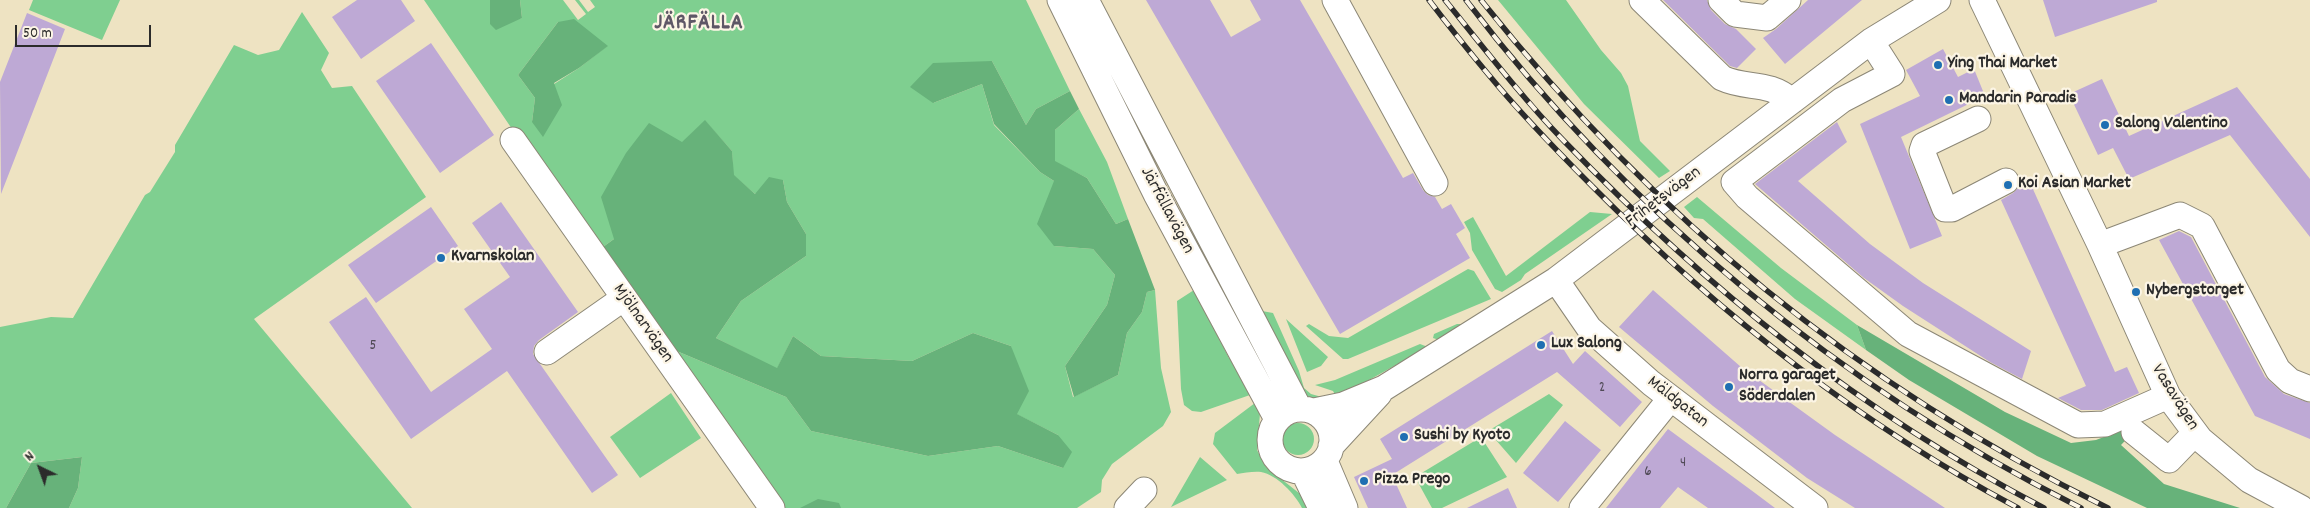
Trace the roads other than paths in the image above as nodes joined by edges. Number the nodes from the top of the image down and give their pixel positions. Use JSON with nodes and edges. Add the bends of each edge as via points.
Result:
{"nodes":[{"id":1,"x":1060,"y":0,"type":"edge"},
{"id":2,"x":1086,"y":0,"type":"edge"},
{"id":3,"x":1334,"y":0,"type":"edge"},
{"id":4,"x":1642,"y":0,"type":"edge"},
{"id":5,"x":1721,"y":0,"type":"edge"},
{"id":6,"x":1788,"y":0,"type":"edge"},
{"id":7,"x":1938,"y":0,"type":"edge"},
{"id":8,"x":1982,"y":0,"type":"edge"},
{"id":9,"x":1871,"y":41,"type":"junction"},
{"id":10,"x":1792,"y":101,"type":"junction"},
{"id":11,"x":1978,"y":119,"type":"dead end"},
{"id":12,"x":512,"y":140,"type":"dead end"},
{"id":13,"x":2006,"y":181,"type":"dead end"},
{"id":14,"x":1435,"y":184,"type":"dead end"},
{"id":15,"x":2100,"y":245,"type":"junction"},
{"id":16,"x":1556,"y":280,"type":"junction"},
{"id":17,"x":624,"y":298,"type":"junction"},
{"id":18,"x":547,"y":352,"type":"dead end"},
{"id":19,"x":1384,"y":388,"type":"junction"},
{"id":20,"x":2310,"y":389,"type":"edge"},
{"id":21,"x":2168,"y":396,"type":"junction"},
{"id":22,"x":1670,"y":399,"type":"junction"},
{"id":23,"x":1307,"y":410,"type":"junction"},
{"id":24,"x":1277,"y":419,"type":"junction"},
{"id":25,"x":2134,"y":432,"type":"dead end"},
{"id":26,"x":2195,"y":432,"type":"junction"},
{"id":27,"x":1320,"y":459,"type":"junction"},
{"id":28,"x":1144,"y":490,"type":"dead end"},
{"id":29,"x":1809,"y":507,"type":"edge"},
{"id":30,"x":772,"y":508,"type":"edge"},
{"id":31,"x":1127,"y":508,"type":"edge"},
{"id":32,"x":1321,"y":508,"type":"edge"},
{"id":33,"x":1345,"y":508,"type":"edge"},
{"id":34,"x":1582,"y":508,"type":"edge"},
{"id":35,"x":2301,"y":508,"type":"edge"}],
"edges":[{"from":1,"to":24,"type":"street","name":"Järfällavägen","via":[[1156,194]]},
{"from":2,"to":23,"type":"street","name":"Järfällavägen"},
{"from":3,"to":14,"type":"street"},
{"from":4,"to":10,"type":"street","via":[[1722,78],[1732,83],[1768,86]]},
{"from":5,"to":6,"type":"street","via":[[1736,14],[1767,18]]},
{"from":7,"to":9,"type":"street","name":"Frihetsvägen"},
{"from":8,"to":15,"type":"street","name":"Vasavägen"},
{"from":9,"to":10,"type":"street","name":"Frihetsvägen"},
{"from":9,"to":21,"type":"street","via":[[1892,74],[1838,103],[1734,182],[1908,334],[2078,425],[2105,424]]},
{"from":10,"to":16,"type":"street","name":"Frihetsvägen"},
{"from":11,"to":13,"type":"street","via":[[1924,145],[1922,152],[1944,208],[1952,209]]},
{"from":12,"to":17,"type":"street","name":"Mjölnarvägen"},
{"from":15,"to":20,"type":"street","via":[[2180,215],[2202,226],[2278,370],[2290,381]]},
{"from":15,"to":21,"type":"street","name":"Vasavägen"},
{"from":16,"to":19,"type":"street","name":"Frihetsvägen"},
{"from":16,"to":22,"type":"street","name":"Mäldgatan","via":[[1589,328]]},
{"from":17,"to":18,"type":"street"},
{"from":17,"to":30,"type":"street","name":"Mjölnarvägen"},
{"from":19,"to":23,"type":"street","name":"Frihetsvägen","via":[[1343,405]]},
{"from":19,"to":27,"type":"street","name":"Frihetsvägen"},
{"from":21,"to":26,"type":"street","name":"Vasavägen"},
{"from":22,"to":29,"type":"street","name":"Mäldgatan"},
{"from":22,"to":34,"type":"street"},
{"from":23,"to":24,"type":"street","via":[[1287,411]]},
{"from":23,"to":27,"type":"street","via":[[1323,418],[1329,426]]},
{"from":24,"to":27,"type":"street","via":[[1270,434],[1270,445],[1284,467]]},
{"from":25,"to":26,"type":"street","via":[[2169,460]]},
{"from":26,"to":35,"type":"street","name":"Vasavägen","via":[[2250,480]]},
{"from":27,"to":32,"type":"street"},
{"from":27,"to":33,"type":"street"},
{"from":28,"to":31,"type":"street"}]}
